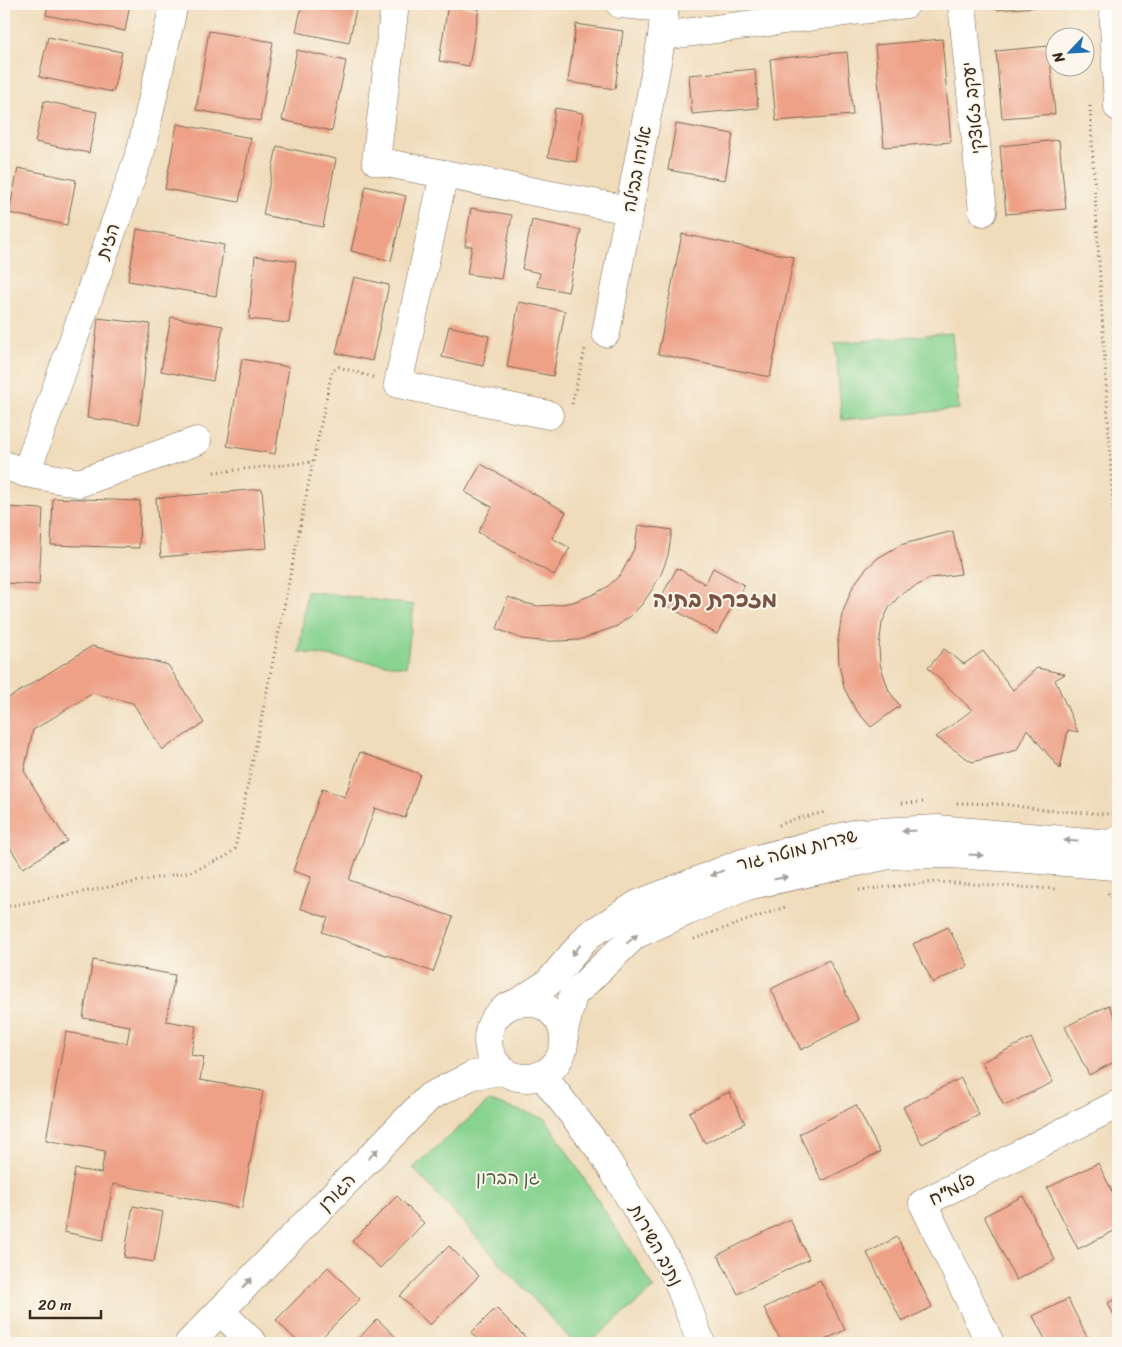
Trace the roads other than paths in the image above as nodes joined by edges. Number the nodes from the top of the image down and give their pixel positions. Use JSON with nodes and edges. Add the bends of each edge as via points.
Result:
{"nodes":[{"id":1,"x":174,"y":4,"type":"edge"},
{"id":2,"x":395,"y":4,"type":"edge"},
{"id":3,"x":620,"y":4,"type":"edge"},
{"id":4,"x":906,"y":4,"type":"edge"},
{"id":5,"x":962,"y":4,"type":"edge"},
{"id":6,"x":1113,"y":4,"type":"edge"},
{"id":7,"x":665,"y":6,"type":"edge"},
{"id":8,"x":662,"y":36,"type":"junction"},
{"id":9,"x":1118,"y":107,"type":"edge"},
{"id":10,"x":444,"y":174,"type":"junction"},
{"id":11,"x":629,"y":210,"type":"junction"},
{"id":12,"x":983,"y":212,"type":"dead end"},
{"id":13,"x":606,"y":333,"type":"road end"},
{"id":14,"x":549,"y":415,"type":"road end"},
{"id":15,"x":198,"y":441,"type":"dead end"},
{"id":16,"x":15,"y":469,"type":"edge"},
{"id":17,"x":1118,"y":840,"type":"edge"},
{"id":18,"x":1113,"y":880,"type":"edge"},
{"id":19,"x":517,"y":1003,"type":"junction"},
{"id":20,"x":564,"y":1032,"type":"junction"},
{"id":21,"x":551,"y":1067,"type":"junction"},
{"id":22,"x":503,"y":1072,"type":"junction"},
{"id":23,"x":1118,"y":1104,"type":"edge"},
{"id":24,"x":220,"y":1311,"type":"junction"},
{"id":25,"x":189,"y":1343,"type":"edge"},
{"id":26,"x":253,"y":1343,"type":"edge"},
{"id":27,"x":701,"y":1343,"type":"edge"},
{"id":28,"x":990,"y":1343,"type":"edge"}],
"edges":[{"from":1,"to":16,"type":"street","name":"הזית","via":[[141,150]]},
{"from":2,"to":10,"type":"street","via":[[376,161]]},
{"from":3,"to":7,"type":"street"},
{"from":4,"to":8,"type":"street"},
{"from":5,"to":12,"type":"street","name":"יעקב זטוצקי"},
{"from":6,"to":9,"type":"street"},
{"from":7,"to":8,"type":"street","name":"אליהו בבילה"},
{"from":8,"to":11,"type":"street","name":"אליהו בבילה"},
{"from":10,"to":11,"type":"street"},
{"from":10,"to":14,"type":"street","via":[[398,384]]},
{"from":11,"to":13,"type":"street","name":"אליהו בבילה"},
{"from":15,"to":16,"type":"street","name":"הזית","via":[[78,483]]},
{"from":17,"to":19,"type":"street","name":"שדרות מוטה גור","one_way":true,"via":[[1111,844],[938,829],[857,833],[742,863],[638,904],[589,935],[548,983]]},
{"from":20,"to":18,"type":"street","name":"שדרות מוטה גור","one_way":true,"via":[[573,995],[635,935],[747,886],[889,855],[950,854],[1114,866]]},
{"from":19,"to":20,"type":"street","via":[[532,1002],[546,1007],[555,1015]]},
{"from":19,"to":22,"type":"street","via":[[494,1019],[488,1033],[488,1048]]},
{"from":20,"to":21,"type":"street","via":[[564,1049]]},
{"from":21,"to":22,"type":"street","via":[[529,1079]]},
{"from":21,"to":27,"type":"street","name":"נתיב השירות","via":[[676,1276]]},
{"from":24,"to":22,"type":"street","name":"הגורן","one_way":true,"via":[[429,1097],[473,1075]]},
{"from":23,"to":28,"type":"street","name":"פלמ\"ח","via":[[922,1203]]},
{"from":24,"to":25,"type":"street","name":"הגורן"},
{"from":24,"to":26,"type":"street"}]}
